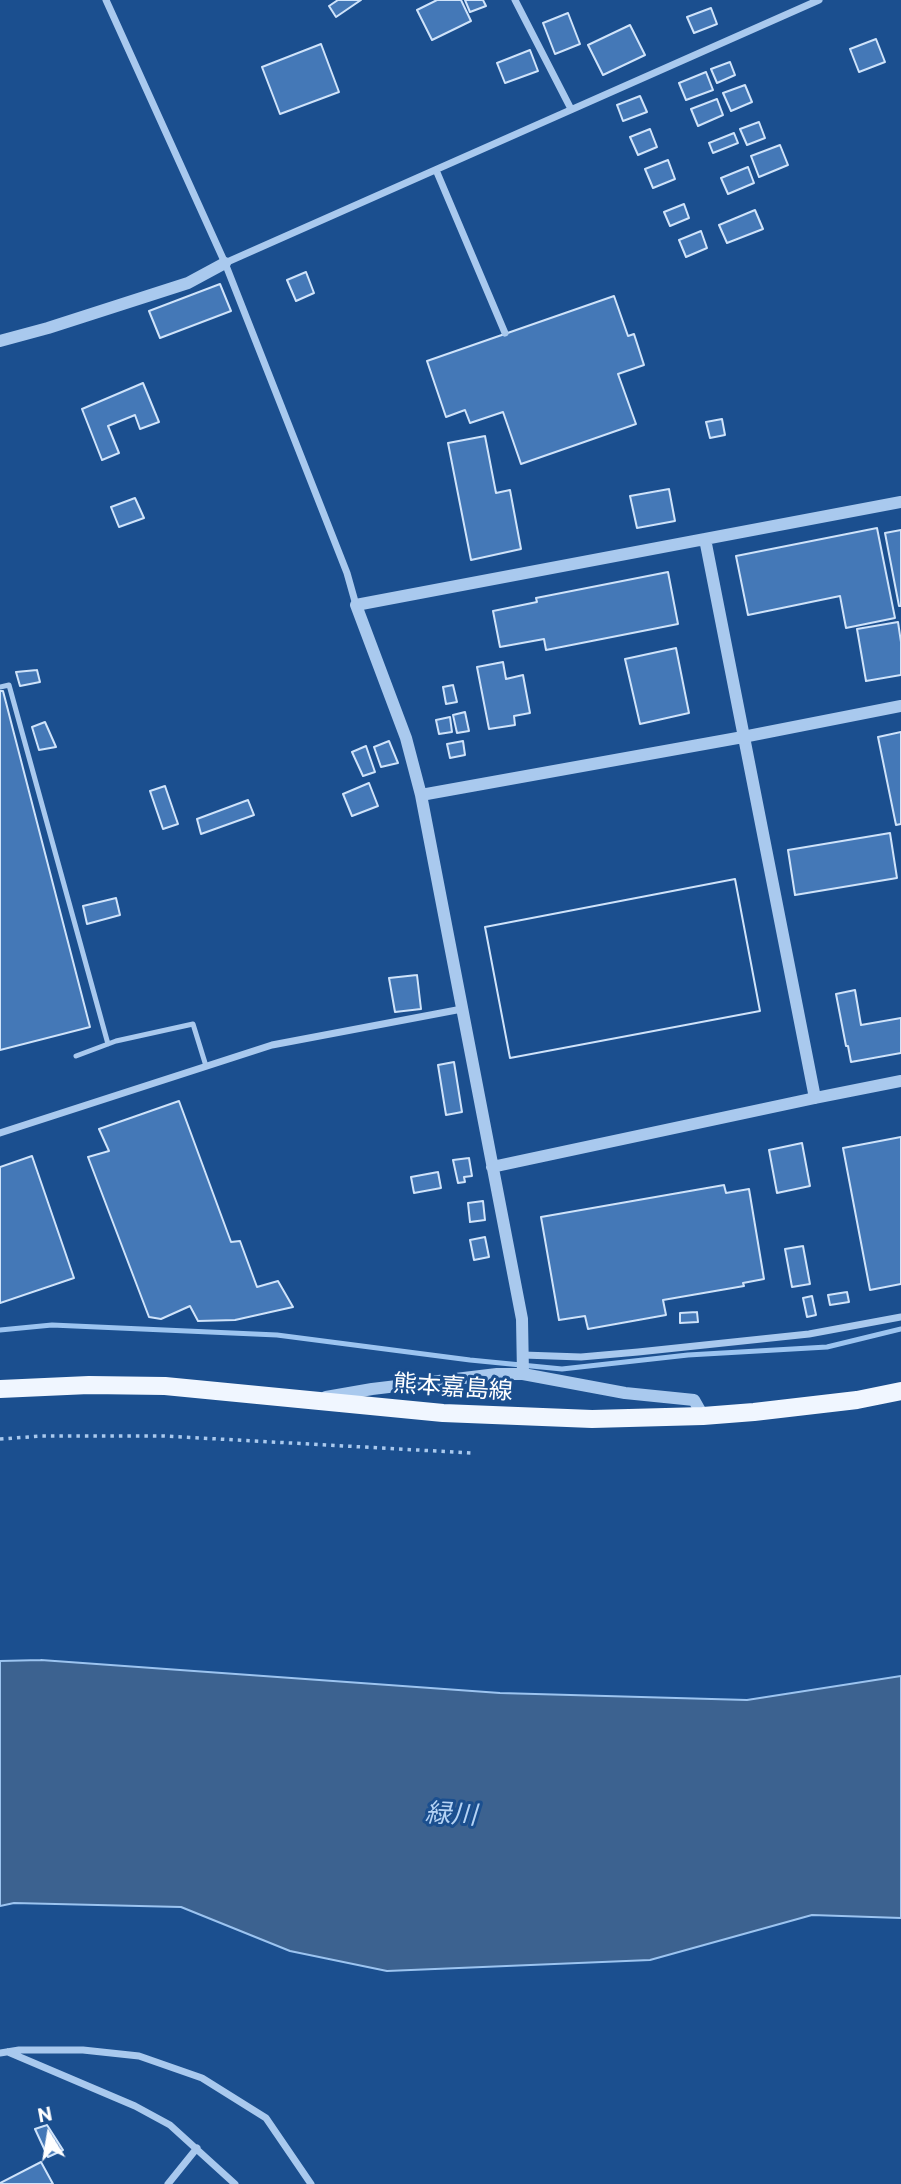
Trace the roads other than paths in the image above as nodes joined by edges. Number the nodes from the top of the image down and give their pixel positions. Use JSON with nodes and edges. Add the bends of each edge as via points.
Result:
{"nodes":[{"id":1,"x":106,"y":0,"type":"edge"},
{"id":2,"x":515,"y":0,"type":"edge"},
{"id":3,"x":818,"y":0,"type":"edge"},
{"id":4,"x":571,"y":109,"type":"junction"},
{"id":5,"x":436,"y":170,"type":"junction"},
{"id":6,"x":225,"y":263,"type":"junction"},
{"id":7,"x":505,"y":333,"type":"dead end"},
{"id":8,"x":0,"y":341,"type":"edge"},
{"id":9,"x":901,"y":502,"type":"edge"},
{"id":10,"x":705,"y":538,"type":"junction"},
{"id":11,"x":356,"y":605,"type":"junction"},
{"id":12,"x":0,"y":687,"type":"edge"},
{"id":13,"x":901,"y":706,"type":"edge"},
{"id":14,"x":743,"y":737,"type":"junction"},
{"id":15,"x":421,"y":795,"type":"junction"},
{"id":16,"x":462,"y":1009,"type":"junction"},
{"id":17,"x":108,"y":1044,"type":"junction"},
{"id":18,"x":76,"y":1056,"type":"dead end"},
{"id":19,"x":206,"y":1066,"type":"junction"},
{"id":20,"x":901,"y":1081,"type":"edge"},
{"id":21,"x":814,"y":1098,"type":"junction"},
{"id":22,"x":0,"y":1133,"type":"edge"},
{"id":23,"x":492,"y":1167,"type":"junction"},
{"id":24,"x":901,"y":1317,"type":"edge"},
{"id":25,"x":523,"y":1355,"type":"junction"},
{"id":26,"x":523,"y":1374,"type":"junction"},
{"id":27,"x":0,"y":1389,"type":"edge"},
{"id":28,"x":901,"y":1391,"type":"edge"},
{"id":29,"x":309,"y":1400,"type":"junction"},
{"id":30,"x":704,"y":1416,"type":"junction"},
{"id":31,"x":4,"y":2053,"type":"edge"},
{"id":32,"x":197,"y":2148,"type":"junction"},
{"id":33,"x":168,"y":2184,"type":"edge"},
{"id":34,"x":235,"y":2184,"type":"edge"},
{"id":35,"x":311,"y":2184,"type":"edge"}],
"edges":[{"from":1,"to":6,"type":"street"},
{"from":2,"to":4,"type":"street"},
{"from":3,"to":4,"type":"street"},
{"from":4,"to":5,"type":"street"},
{"from":5,"to":6,"type":"street"},
{"from":5,"to":7,"type":"street"},
{"from":6,"to":8,"type":"street","via":[[188,283]]},
{"from":6,"to":11,"type":"street"},
{"from":9,"to":10,"type":"street"},
{"from":10,"to":11,"type":"street"},
{"from":10,"to":14,"type":"street"},
{"from":11,"to":15,"type":"street"},
{"from":12,"to":17,"type":"lane","via":[[9,685]]},
{"from":13,"to":14,"type":"street"},
{"from":14,"to":15,"type":"street"},
{"from":14,"to":21,"type":"street"},
{"from":15,"to":16,"type":"street"},
{"from":16,"to":19,"type":"street","via":[[272,1045]]},
{"from":16,"to":23,"type":"street"},
{"from":17,"to":18,"type":"lane"},
{"from":17,"to":19,"type":"lane","via":[[193,1024]]},
{"from":19,"to":22,"type":"street"},
{"from":20,"to":21,"type":"street"},
{"from":21,"to":23,"type":"street"},
{"from":23,"to":25,"type":"street","via":[[522,1319]]},
{"from":24,"to":25,"type":"street","via":[[809,1334],[638,1352],[581,1357]]},
{"from":25,"to":26,"type":"street"},
{"from":26,"to":29,"type":"street"},
{"from":26,"to":30,"type":"street","via":[[694,1400]]},
{"from":27,"to":29,"type":"main road","name":"熊本嘉島線","via":[[165,1386]]},
{"from":28,"to":30,"type":"main road","name":"熊本嘉島線"},
{"from":29,"to":30,"type":"main road","name":"熊本嘉島線","via":[[505,1417]]},
{"from":31,"to":32,"type":"street","via":[[135,2106]]},
{"from":31,"to":35,"type":"street","via":[[83,2050],[139,2056],[202,2078],[266,2118]]},
{"from":32,"to":33,"type":"street"},
{"from":32,"to":34,"type":"street"}]}
